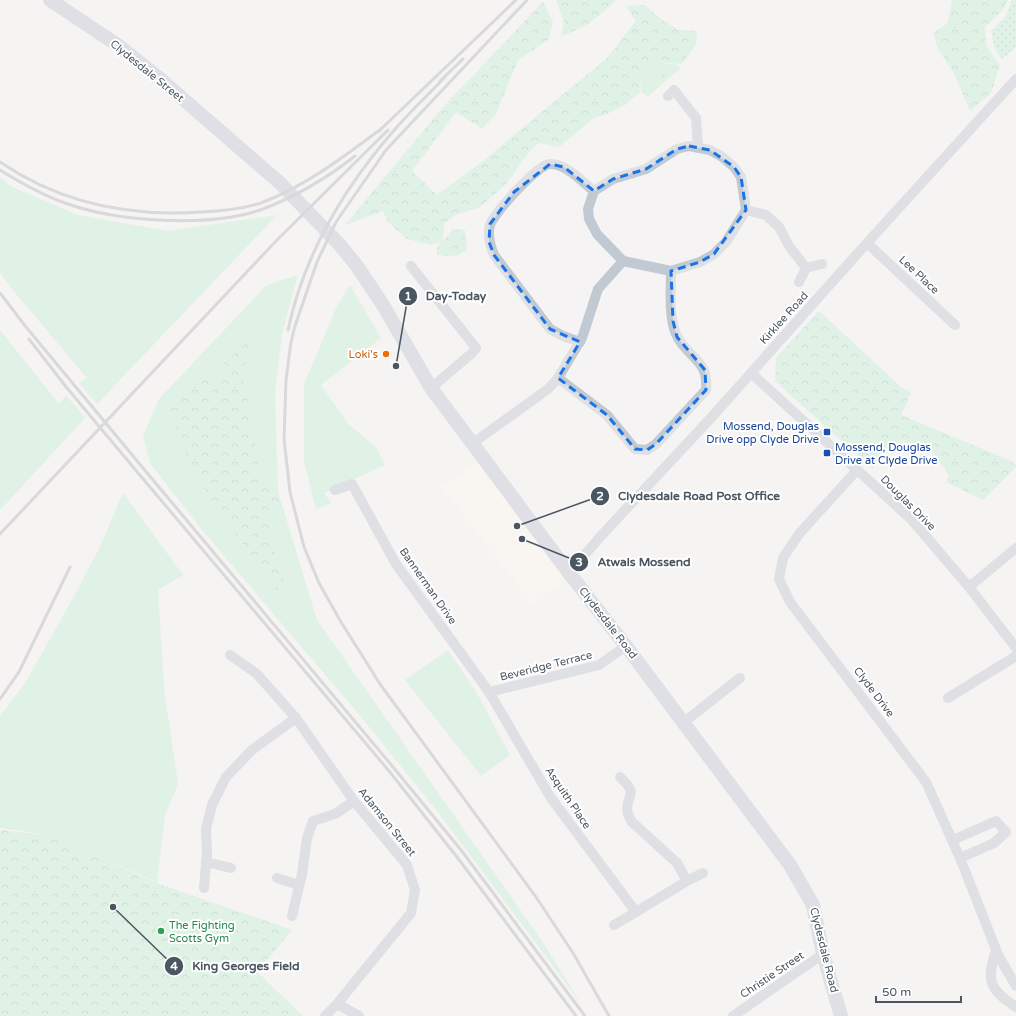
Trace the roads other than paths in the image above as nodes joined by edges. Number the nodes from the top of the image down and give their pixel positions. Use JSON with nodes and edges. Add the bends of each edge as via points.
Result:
{"nodes":[{"id":1,"x":50,"y":0,"type":"edge"},
{"id":2,"x":1016,"y":79,"type":"edge"},
{"id":3,"x":668,"y":96,"type":"dead end"},
{"id":4,"x":698,"y":147,"type":"junction"},
{"id":5,"x":280,"y":184,"type":"joint"},
{"id":6,"x":594,"y":191,"type":"junction"},
{"id":7,"x":746,"y":210,"type":"junction"},
{"id":8,"x":867,"y":243,"type":"junction"},
{"id":9,"x":623,"y":261,"type":"junction"},
{"id":10,"x":822,"y":264,"type":"dead end"},
{"id":11,"x":411,"y":266,"type":"dead end"},
{"id":12,"x":806,"y":268,"type":"junction"},
{"id":13,"x":671,"y":271,"type":"junction"},
{"id":14,"x":799,"y":282,"type":"dead end"},
{"id":15,"x":955,"y":325,"type":"dead end"},
{"id":16,"x":580,"y":342,"type":"junction"},
{"id":17,"x":750,"y":373,"type":"junction"},
{"id":18,"x":558,"y":378,"type":"junction"},
{"id":19,"x":431,"y":388,"type":"junction"},
{"id":20,"x":473,"y":443,"type":"junction"},
{"id":21,"x":857,"y":470,"type":"junction"},
{"id":22,"x":335,"y":490,"type":"dead end"},
{"id":23,"x":1016,"y":548,"type":"edge"},
{"id":24,"x":569,"y":573,"type":"junction"},
{"id":25,"x":969,"y":587,"type":"junction"},
{"id":26,"x":626,"y":646,"type":"junction"},
{"id":27,"x":1016,"y":648,"type":"edge"},
{"id":28,"x":230,"y":655,"type":"dead end"},
{"id":29,"x":1016,"y":656,"type":"edge"},
{"id":30,"x":740,"y":678,"type":"dead end"},
{"id":31,"x":489,"y":692,"type":"junction"},
{"id":32,"x":948,"y":698,"type":"dead end"},
{"id":33,"x":296,"y":718,"type":"junction"},
{"id":34,"x":684,"y":723,"type":"junction"},
{"id":35,"x":620,"y":777,"type":"dead end"},
{"id":36,"x":354,"y":801,"type":"junction"},
{"id":37,"x":953,"y":840,"type":"junction"},
{"id":38,"x":960,"y":858,"type":"junction"},
{"id":39,"x":206,"y":862,"type":"junction"},
{"id":40,"x":232,"y":868,"type":"dead end"},
{"id":41,"x":703,"y":872,"type":"dead end"},
{"id":42,"x":277,"y":878,"type":"dead end"},
{"id":43,"x":687,"y":881,"type":"junction"},
{"id":44,"x":299,"y":884,"type":"junction"},
{"id":45,"x":204,"y":888,"type":"dead end"},
{"id":46,"x":636,"y":912,"type":"junction"},
{"id":47,"x":292,"y":916,"type":"dead end"},
{"id":48,"x":614,"y":926,"type":"dead end"},
{"id":49,"x":996,"y":950,"type":"junction"},
{"id":50,"x":823,"y":954,"type":"junction"},
{"id":51,"x":1015,"y":984,"type":"edge"},
{"id":52,"x":337,"y":1004,"type":"junction"},
{"id":53,"x":1016,"y":1007,"type":"edge"},
{"id":54,"x":325,"y":1016,"type":"edge"},
{"id":55,"x":359,"y":1016,"type":"edge"},
{"id":56,"x":733,"y":1016,"type":"edge"},
{"id":57,"x":841,"y":1016,"type":"edge"}],
"edges":[{"from":1,"to":5,"type":"main road","name":"Clydesdale Street","via":[[140,62]]},
{"from":2,"to":8,"type":"street","name":"Kirklee Road"},
{"from":3,"to":4,"type":"street","via":[[674,90],[696,118]]},
{"from":4,"to":6,"type":"street","via":[[677,148],[646,170],[613,179]]},
{"from":4,"to":7,"type":"street","via":[[721,156],[742,177]]},
{"from":5,"to":19,"type":"main road","name":"Clydesdale Road","via":[[357,266],[383,305]]},
{"from":6,"to":9,"type":"street","via":[[588,209],[589,219],[597,234]]},
{"from":6,"to":16,"type":"street","via":[[564,167],[550,164],[542,167],[514,192],[490,224],[489,231],[489,242],[494,254],[550,330]]},
{"from":7,"to":12,"type":"street","via":[[766,215],[779,227],[794,254]]},
{"from":7,"to":13,"type":"street","via":[[726,242],[714,254],[700,262]]},
{"from":8,"to":15,"type":"street","name":"Lee Place"},
{"from":8,"to":17,"type":"street","name":"Kirklee Road"},
{"from":9,"to":13,"type":"street"},
{"from":9,"to":16,"type":"street","via":[[598,289]]},
{"from":10,"to":12,"type":"street"},
{"from":11,"to":19,"type":"street","via":[[476,348]]},
{"from":12,"to":14,"type":"street"},
{"from":13,"to":18,"type":"street","via":[[672,321],[678,337],[705,370],[707,380],[706,390],[656,444],[647,450],[636,449],[607,415]]},
{"from":16,"to":18,"type":"street"},
{"from":17,"to":21,"type":"street","name":"Douglas Drive"},
{"from":17,"to":24,"type":"street","name":"Kirklee Road"},
{"from":18,"to":20,"type":"street","via":[[548,389]]},
{"from":19,"to":20,"type":"main road","name":"Clydesdale Road"},
{"from":20,"to":24,"type":"main road","name":"Clydesdale Road"},
{"from":21,"to":25,"type":"street","name":"Douglas Drive","via":[[911,519]]},
{"from":21,"to":37,"type":"street","name":"Clyde Drive","via":[[799,534],[783,558],[779,579],[790,602],[926,782]]},
{"from":22,"to":31,"type":"street","name":"Bannerman Drive","via":[[352,484],[396,564]]},
{"from":23,"to":25,"type":"street"},
{"from":24,"to":26,"type":"main road","name":"Clydesdale Road"},
{"from":25,"to":27,"type":"street","name":"Douglas Drive"},
{"from":26,"to":31,"type":"street","name":"Beveridge Terrace","via":[[600,665]]},
{"from":26,"to":34,"type":"main road","name":"Clydesdale Road"},
{"from":28,"to":33,"type":"street","name":"Adamson Street","via":[[256,674]]},
{"from":29,"to":32,"type":"street"},
{"from":30,"to":34,"type":"street"},
{"from":31,"to":46,"type":"street","name":"Asquith Place","via":[[551,798]]},
{"from":33,"to":36,"type":"street","name":"Adamson Street"},
{"from":33,"to":39,"type":"street","via":[[252,750],[226,777],[212,805],[206,829]]},
{"from":34,"to":50,"type":"main road","name":"Clydesdale Road","via":[[790,865],[813,905]]},
{"from":35,"to":43,"type":"street","via":[[630,789],[626,810],[628,816],[677,863]]},
{"from":36,"to":44,"type":"street","via":[[335,814],[313,821],[306,838]]},
{"from":36,"to":52,"type":"street","name":"Adamson Street","via":[[407,865],[415,890],[411,913]]},
{"from":37,"to":38,"type":"street","name":"Clyde Drive"},
{"from":37,"to":38,"type":"street","via":[[996,821],[1006,832],[994,843]]},
{"from":38,"to":49,"type":"street","name":"Clyde Drive"},
{"from":39,"to":40,"type":"street"},
{"from":39,"to":45,"type":"street"},
{"from":41,"to":43,"type":"street"},
{"from":42,"to":44,"type":"street"},
{"from":43,"to":46,"type":"street"},
{"from":44,"to":47,"type":"street"},
{"from":46,"to":48,"type":"street"},
{"from":49,"to":51,"type":"street","name":"Clyde Drive"},
{"from":49,"to":53,"type":"street","via":[[991,967],[993,984],[996,992]]},
{"from":50,"to":56,"type":"street","name":"Christie Street"},
{"from":50,"to":57,"type":"main road","name":"Clydesdale Road"},
{"from":52,"to":54,"type":"street","name":"Adamson Street"},
{"from":52,"to":55,"type":"street"}]}
